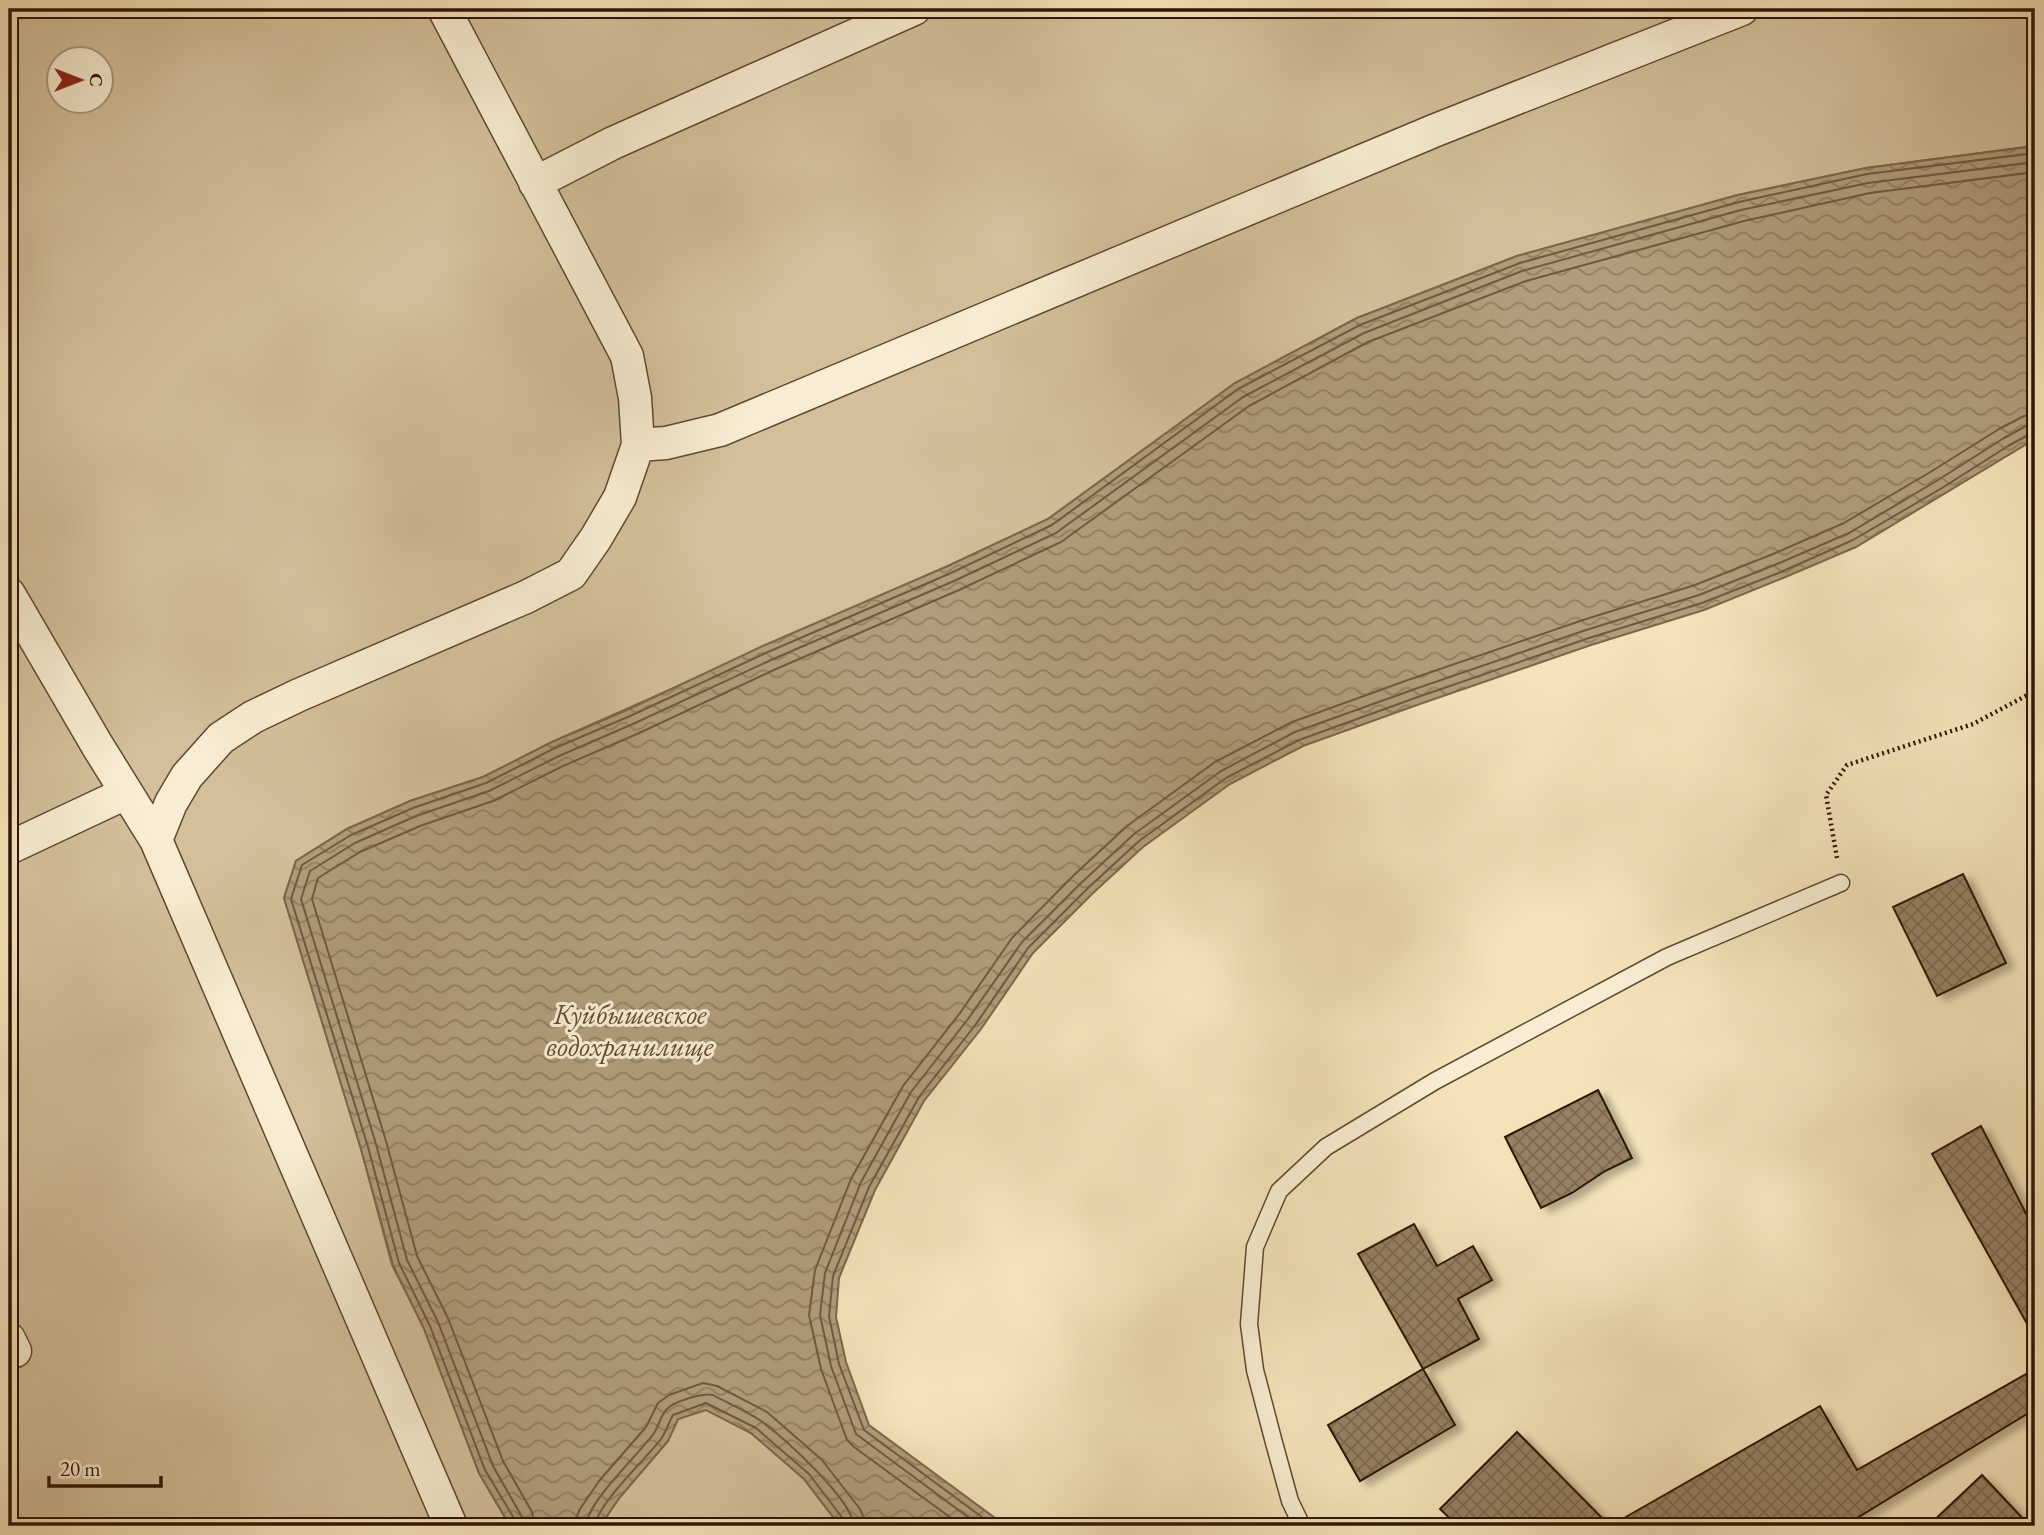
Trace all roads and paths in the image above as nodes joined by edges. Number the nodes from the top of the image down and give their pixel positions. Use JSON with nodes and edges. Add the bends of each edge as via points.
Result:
{"nodes":[{"id":1,"x":444,"y":9,"type":"edge"},
{"id":2,"x":914,"y":9,"type":"edge"},
{"id":3,"x":1742,"y":9,"type":"edge"},
{"id":4,"x":535,"y":183,"type":"junction"},
{"id":5,"x":638,"y":446,"type":"junction"},
{"id":6,"x":9,"y":594,"type":"edge"},
{"id":7,"x":2035,"y":691,"type":"edge"},
{"id":8,"x":126,"y":793,"type":"junction"},
{"id":9,"x":156,"y":840,"type":"junction"},
{"id":10,"x":9,"y":848,"type":"edge"},
{"id":11,"x":1841,"y":883,"type":"joint"},
{"id":12,"x":451,"y":1526,"type":"edge"},
{"id":13,"x":1302,"y":1526,"type":"edge"}],
"edges":[{"from":1,"to":4,"type":"street"},
{"from":2,"to":4,"type":"street","via":[[613,143]]},
{"from":3,"to":5,"type":"street","via":[[1436,130],[720,430]]},
{"from":4,"to":5,"type":"street","via":[[627,356]]},
{"from":5,"to":9,"type":"street","via":[[620,497],[571,574],[299,695],[220,738],[187,776]]},
{"from":6,"to":8,"type":"street"},
{"from":7,"to":11,"type":"path","via":[[1973,724],[1847,765],[1826,795]]},
{"from":8,"to":9,"type":"street"},
{"from":8,"to":10,"type":"street"},
{"from":9,"to":12,"type":"street"},
{"from":11,"to":13,"type":"lane","via":[[1667,957],[1435,1081],[1326,1147],[1279,1191],[1255,1247],[1249,1324],[1272,1438]]}]}
